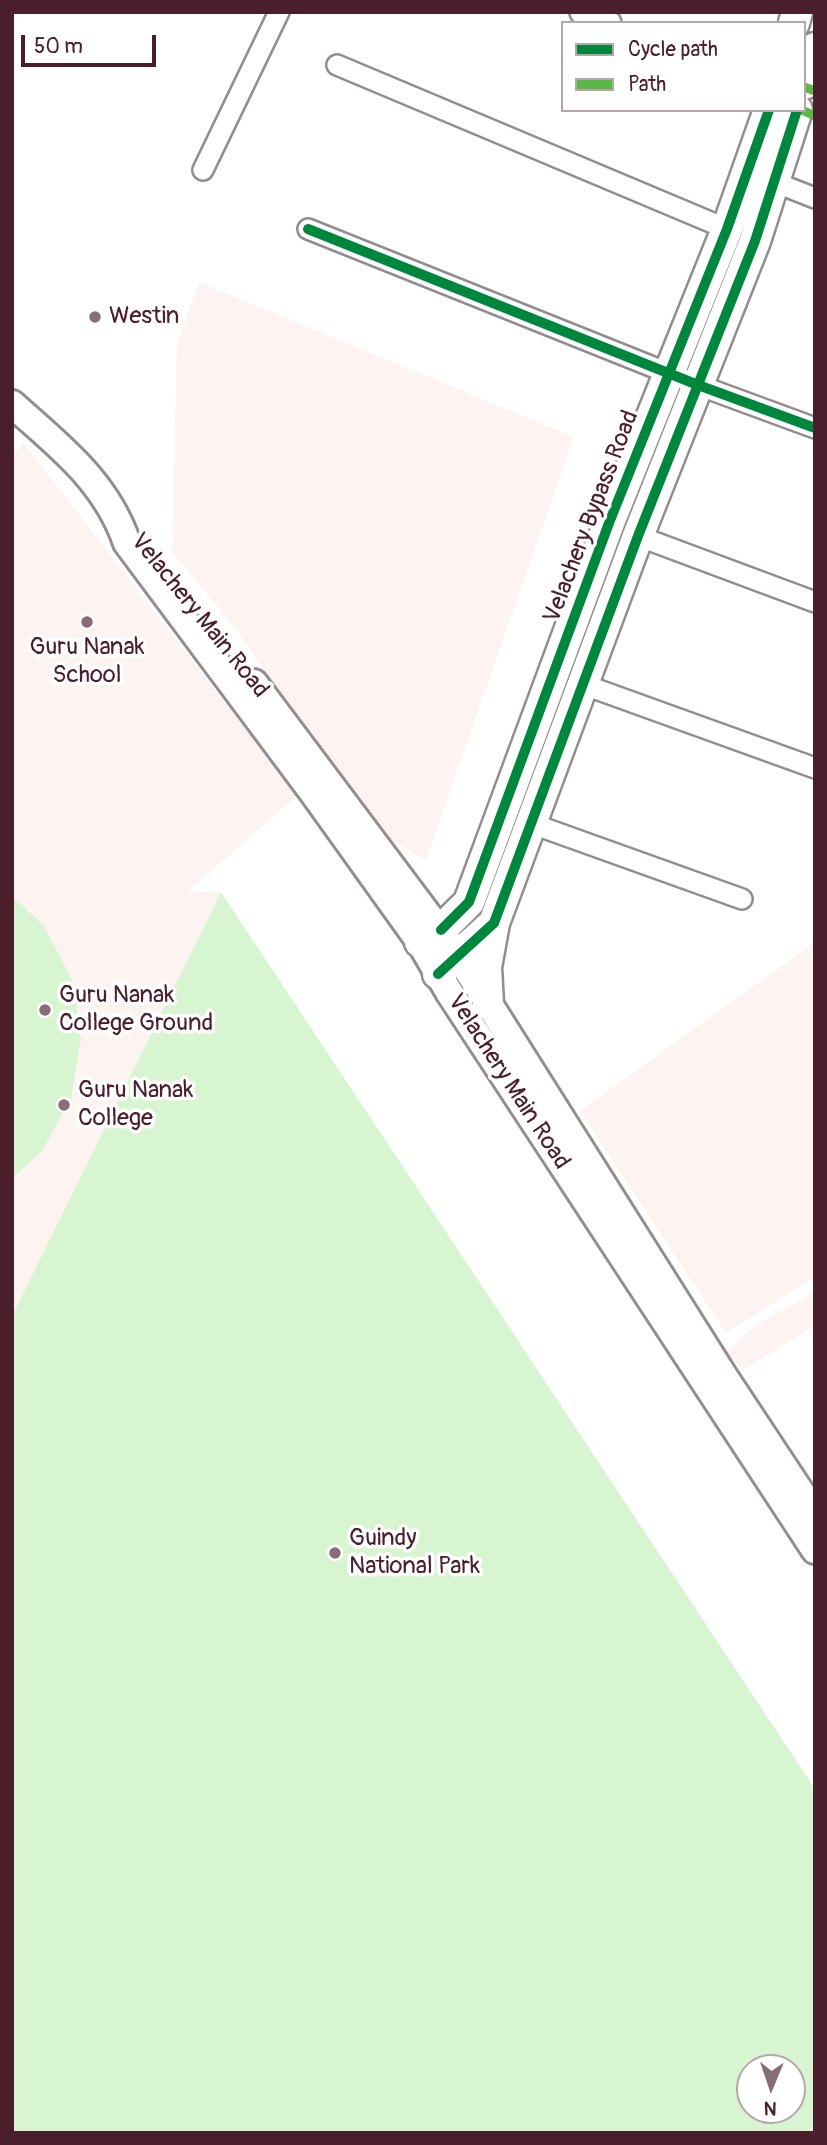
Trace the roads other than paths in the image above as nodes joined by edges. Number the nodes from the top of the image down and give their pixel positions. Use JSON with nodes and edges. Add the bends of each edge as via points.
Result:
{"nodes":[{"id":1,"x":279,"y":12,"type":"edge"},
{"id":2,"x":582,"y":12,"type":"edge"},
{"id":3,"x":604,"y":21,"type":"edge"},
{"id":4,"x":815,"y":48,"type":"edge"},
{"id":5,"x":337,"y":65,"type":"dead end"},
{"id":6,"x":806,"y":78,"type":"edge"},
{"id":7,"x":768,"y":112,"type":"edge"},
{"id":8,"x":799,"y":112,"type":"edge"},
{"id":9,"x":203,"y":170,"type":"dead end"},
{"id":10,"x":776,"y":175,"type":"junction"},
{"id":11,"x":815,"y":185,"type":"edge"},
{"id":12,"x":815,"y":198,"type":"edge"},
{"id":13,"x":308,"y":229,"type":"dead end"},
{"id":14,"x":727,"y":229,"type":"junction"},
{"id":15,"x":670,"y":374,"type":"junction"},
{"id":16,"x":698,"y":385,"type":"junction"},
{"id":17,"x":12,"y":404,"type":"edge"},
{"id":18,"x":813,"y":421,"type":"edge"},
{"id":19,"x":638,"y":536,"type":"junction"},
{"id":20,"x":815,"y":602,"type":"edge"},
{"id":21,"x":582,"y":684,"type":"junction"},
{"id":22,"x":815,"y":768,"type":"edge"},
{"id":23,"x":530,"y":823,"type":"junction"},
{"id":24,"x":742,"y":899,"type":"dead end"},
{"id":25,"x":494,"y":923,"type":"junction"},
{"id":26,"x":431,"y":936,"type":"junction"},
{"id":27,"x":448,"y":964,"type":"junction"},
{"id":28,"x":488,"y":1004,"type":"junction"},
{"id":29,"x":815,"y":1514,"type":"edge"},
{"id":30,"x":815,"y":1550,"type":"edge"}],
"edges":[{"from":1,"to":9,"type":"street"},
{"from":2,"to":3,"type":"street"},
{"from":4,"to":6,"type":"main road"},
{"from":5,"to":14,"type":"street"},
{"from":7,"to":14,"type":"main road","name":"Velachery Bypass Road"},
{"from":8,"to":10,"type":"main road","name":"Velachery Bypass Road"},
{"from":10,"to":11,"type":"street"},
{"from":10,"to":12,"type":"street"},
{"from":10,"to":16,"type":"main road","name":"Velachery Bypass Road"},
{"from":13,"to":15,"type":"street"},
{"from":14,"to":15,"type":"main road","name":"Velachery Bypass Road"},
{"from":15,"to":16,"type":"street"},
{"from":15,"to":26,"type":"main road","name":"Velachery Bypass Road","via":[[469,902]]},
{"from":16,"to":18,"type":"street"},
{"from":16,"to":19,"type":"main road","name":"Velachery Bypass Road"},
{"from":17,"to":26,"type":"main road","name":"Velachery Main Road","via":[[85,470],[119,520],[140,537],[374,839],[422,908]]},
{"from":19,"to":20,"type":"street"},
{"from":19,"to":21,"type":"main road","name":"Velachery Bypass Road"},
{"from":21,"to":22,"type":"street"},
{"from":21,"to":23,"type":"main road","name":"Velachery Bypass Road"},
{"from":23,"to":24,"type":"street"},
{"from":23,"to":25,"type":"main road","name":"Velachery Bypass Road"},
{"from":25,"to":27,"type":"main road","name":"Velachery Bypass Road"},
{"from":25,"to":28,"type":"main road","via":[[486,967]]},
{"from":26,"to":27,"type":"main road","name":"Velachery Main Road"},
{"from":27,"to":28,"type":"main road","name":"Velachery Main Road"},
{"from":27,"to":30,"type":"main road","name":"Velachery Main Road"},
{"from":28,"to":29,"type":"main road","name":"Velachery Main Road"}]}
